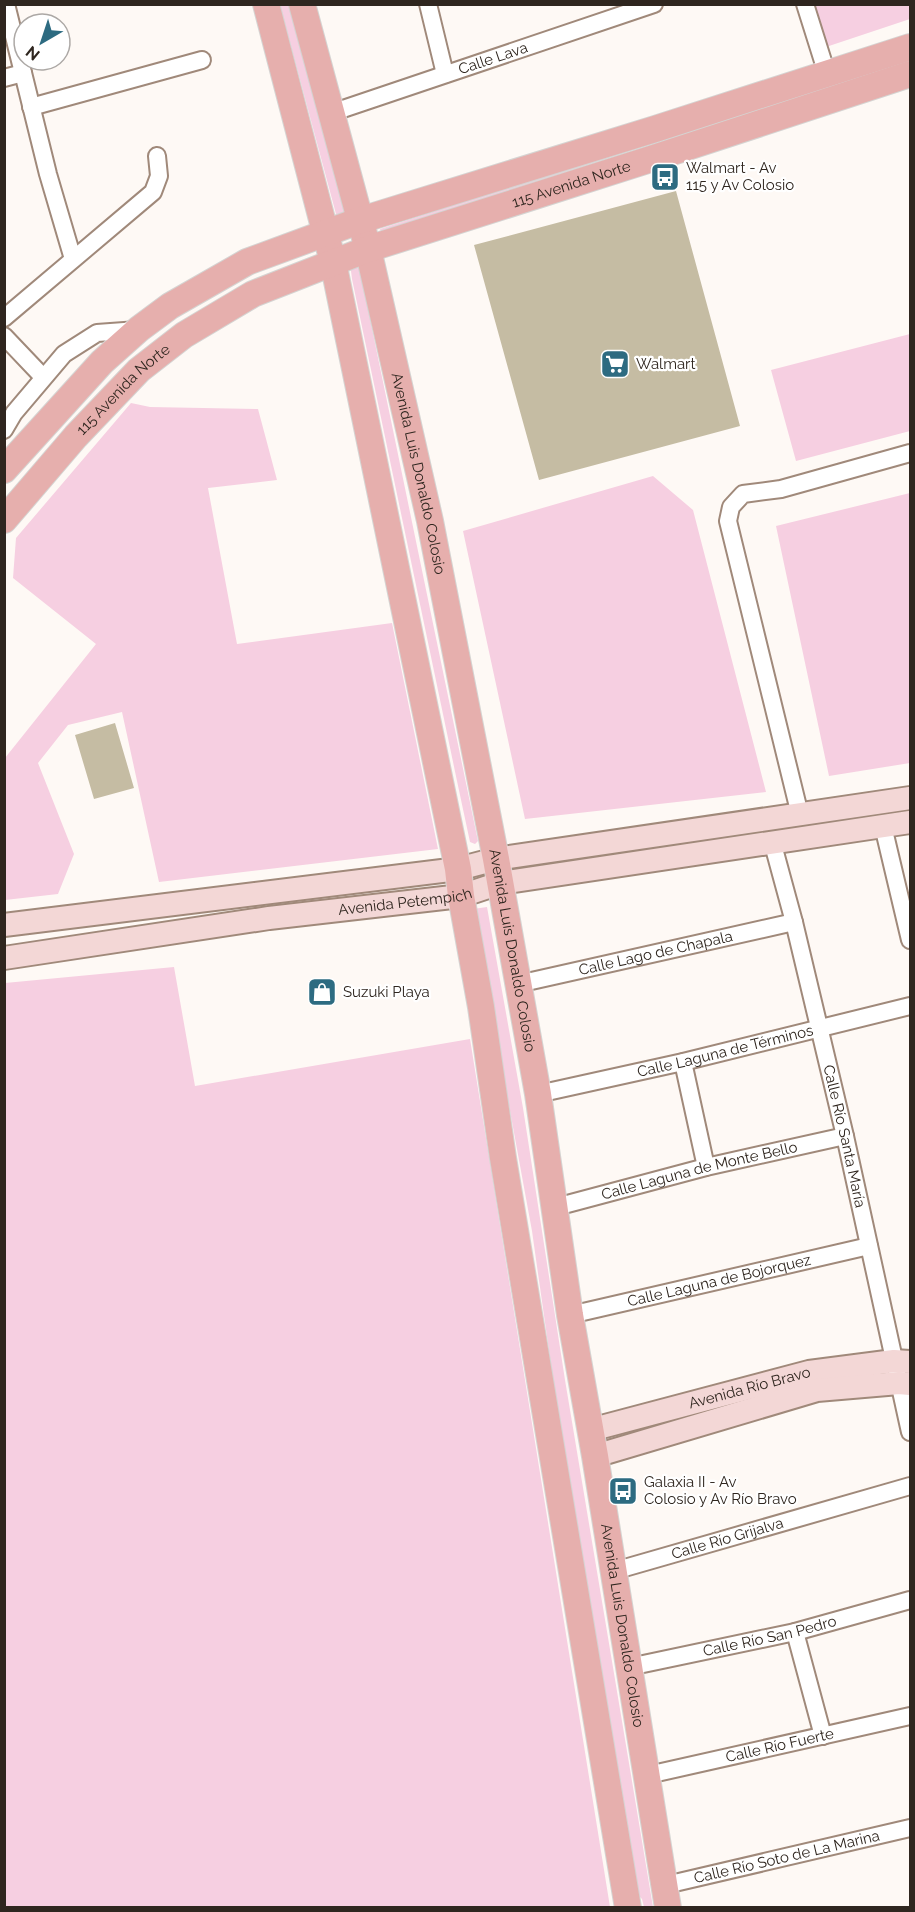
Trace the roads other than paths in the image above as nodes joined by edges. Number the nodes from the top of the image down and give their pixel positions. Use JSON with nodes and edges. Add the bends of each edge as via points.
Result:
{"nodes":[{"id":1,"x":6,"y":4,"type":"edge"},
{"id":2,"x":266,"y":4,"type":"edge"},
{"id":3,"x":302,"y":4,"type":"edge"},
{"id":4,"x":428,"y":4,"type":"edge"},
{"id":5,"x":654,"y":4,"type":"edge"},
{"id":6,"x":804,"y":4,"type":"edge"},
{"id":7,"x":910,"y":47,"type":"edge"},
{"id":8,"x":202,"y":60,"type":"dead end"},
{"id":9,"x":23,"y":73,"type":"junction"},
{"id":10,"x":445,"y":74,"type":"junction"},
{"id":11,"x":827,"y":74,"type":"junction"},
{"id":12,"x":910,"y":74,"type":"edge"},
{"id":13,"x":4,"y":78,"type":"edge"},
{"id":14,"x":31,"y":107,"type":"junction"},
{"id":15,"x":331,"y":113,"type":"junction"},
{"id":16,"x":157,"y":156,"type":"dead end"},
{"id":17,"x":361,"y":220,"type":"junction"},
{"id":18,"x":326,"y":232,"type":"junction"},
{"id":19,"x":368,"y":249,"type":"junction"},
{"id":20,"x":73,"y":259,"type":"junction"},
{"id":21,"x":333,"y":262,"type":"junction"},
{"id":22,"x":4,"y":318,"type":"edge"},
{"id":23,"x":139,"y":329,"type":"junction"},
{"id":24,"x":4,"y":336,"type":"edge"},
{"id":25,"x":43,"y":377,"type":"junction"},
{"id":26,"x":4,"y":430,"type":"edge"},
{"id":27,"x":910,"y":453,"type":"edge"},
{"id":28,"x":4,"y":470,"type":"edge"},
{"id":29,"x":4,"y":520,"type":"edge"},
{"id":30,"x":910,"y":798,"type":"edge"},
{"id":31,"x":800,"y":815,"type":"junction"},
{"id":32,"x":910,"y":822,"type":"edge"},
{"id":33,"x":883,"y":826,"type":"junction"},
{"id":34,"x":772,"y":842,"type":"junction"},
{"id":35,"x":458,"y":869,"type":"junction"},
{"id":36,"x":498,"y":871,"type":"junction"},
{"id":37,"x":461,"y":896,"type":"junction"},
{"id":38,"x":794,"y":922,"type":"junction"},
{"id":39,"x":4,"y":925,"type":"edge"},
{"id":40,"x":910,"y":940,"type":"edge"},
{"id":41,"x":4,"y":958,"type":"edge"},
{"id":42,"x":518,"y":984,"type":"junction"},
{"id":43,"x":910,"y":1006,"type":"edge"},
{"id":44,"x":819,"y":1030,"type":"junction"},
{"id":45,"x":683,"y":1062,"type":"junction"},
{"id":46,"x":538,"y":1094,"type":"junction"},
{"id":47,"x":844,"y":1136,"type":"junction"},
{"id":48,"x":706,"y":1167,"type":"junction"},
{"id":49,"x":556,"y":1207,"type":"junction"},
{"id":50,"x":869,"y":1246,"type":"junction"},
{"id":51,"x":570,"y":1315,"type":"junction"},
{"id":52,"x":902,"y":1361,"type":"edge"},
{"id":53,"x":905,"y":1384,"type":"edge"},
{"id":54,"x":590,"y":1430,"type":"junction"},
{"id":55,"x":910,"y":1432,"type":"edge"},
{"id":56,"x":595,"y":1456,"type":"junction"},
{"id":57,"x":910,"y":1486,"type":"edge"},
{"id":58,"x":614,"y":1571,"type":"junction"},
{"id":59,"x":910,"y":1600,"type":"edge"},
{"id":60,"x":795,"y":1632,"type":"junction"},
{"id":61,"x":629,"y":1667,"type":"junction"},
{"id":62,"x":910,"y":1716,"type":"edge"},
{"id":63,"x":823,"y":1736,"type":"junction"},
{"id":64,"x":648,"y":1775,"type":"junction"},
{"id":65,"x":910,"y":1828,"type":"edge"},
{"id":66,"x":667,"y":1897,"type":"edge"},
{"id":67,"x":628,"y":1908,"type":"edge"}],
"edges":[{"from":1,"to":9,"type":"street"},
{"from":2,"to":18,"type":"main road"},
{"from":3,"to":15,"type":"main road","name":"Avenida Luis Donaldo Colosio"},
{"from":4,"to":10,"type":"street"},
{"from":5,"to":10,"type":"street","name":"Calle Lava"},
{"from":6,"to":11,"type":"street"},
{"from":7,"to":11,"type":"main road"},
{"from":8,"to":14,"type":"street"},
{"from":9,"to":13,"type":"street"},
{"from":9,"to":14,"type":"street"},
{"from":10,"to":15,"type":"street","name":"Calle Lava"},
{"from":11,"to":17,"type":"main road","name":"115 Avenida Norte"},
{"from":12,"to":19,"type":"main road","name":"115 Avenida Norte"},
{"from":14,"to":20,"type":"street"},
{"from":15,"to":17,"type":"main road","name":"Avenida Luis Donaldo Colosio"},
{"from":16,"to":20,"type":"street","via":[[159,176],[153,192]]},
{"from":17,"to":18,"type":"main road","name":"115 Avenida Norte"},
{"from":17,"to":19,"type":"main road","name":"Avenida Luis Donaldo Colosio"},
{"from":18,"to":21,"type":"main road"},
{"from":18,"to":23,"type":"main road","name":"115 Avenida Norte","via":[[247,262],[170,306]]},
{"from":19,"to":21,"type":"main road","name":"115 Avenida Norte"},
{"from":19,"to":36,"type":"main road","name":"Avenida Luis Donaldo Colosio","via":[[430,521]]},
{"from":20,"to":22,"type":"street"},
{"from":21,"to":29,"type":"main road","name":"115 Avenida Norte","via":[[252,294],[184,334],[139,370]]},
{"from":21,"to":35,"type":"main road"},
{"from":23,"to":25,"type":"street","via":[[97,333],[64,354]]},
{"from":23,"to":28,"type":"main road","name":"115 Avenida Norte","via":[[102,362]]},
{"from":24,"to":25,"type":"street"},
{"from":25,"to":26,"type":"street"},
{"from":27,"to":31,"type":"street","via":[[781,489],[743,494],[731,507],[728,521]]},
{"from":30,"to":31,"type":"main road","name":"Avenida Petempich"},
{"from":31,"to":36,"type":"main road","name":"Avenida Petempich"},
{"from":32,"to":33,"type":"main road","name":"Avenida Petempich"},
{"from":33,"to":34,"type":"main road","name":"Avenida Petempich"},
{"from":33,"to":40,"type":"street"},
{"from":34,"to":36,"type":"main road","name":"Avenida Petempich"},
{"from":34,"to":38,"type":"street","name":"Calle Río Santa María"},
{"from":35,"to":36,"type":"main road","name":"Avenida Petempich"},
{"from":35,"to":37,"type":"main road"},
{"from":35,"to":39,"type":"main road","name":"Avenida Petempich"},
{"from":36,"to":37,"type":"main road","name":"Avenida Petempich"},
{"from":36,"to":42,"type":"main road","name":"Avenida Luis Donaldo Colosio"},
{"from":37,"to":41,"type":"main road","name":"Avenida Petempich","via":[[269,918]]},
{"from":37,"to":67,"type":"main road"},
{"from":38,"to":42,"type":"street","name":"Calle Lago de Chapala"},
{"from":38,"to":44,"type":"street","name":"Calle Río Santa María"},
{"from":42,"to":46,"type":"main road","name":"Avenida Luis Donaldo Colosio"},
{"from":43,"to":44,"type":"street","name":"Calle Laguna de Términos"},
{"from":44,"to":45,"type":"street","name":"Calle Laguna de Términos"},
{"from":44,"to":47,"type":"street","name":"Calle Río Santa María"},
{"from":45,"to":46,"type":"street","name":"Calle Laguna de Términos"},
{"from":45,"to":48,"type":"street"},
{"from":46,"to":49,"type":"main road","name":"Avenida Luis Donaldo Colosio"},
{"from":47,"to":48,"type":"street","name":"Calle Laguna de Monte Bello"},
{"from":47,"to":50,"type":"street","name":"Calle Río Santa María"},
{"from":48,"to":49,"type":"street","name":"Calle Laguna de Monte Bello"},
{"from":49,"to":51,"type":"main road","name":"Avenida Luis Donaldo Colosio"},
{"from":50,"to":51,"type":"street","name":"Calle Laguna de Bojorquez"},
{"from":50,"to":52,"type":"street","name":"Calle Río Santa María"},
{"from":51,"to":54,"type":"main road","name":"Avenida Luis Donaldo Colosio"},
{"from":52,"to":53,"type":"street","name":"Calle Río Santa María"},
{"from":52,"to":54,"type":"main road","name":"Avenida Río Bravo","via":[[809,1372]]},
{"from":53,"to":55,"type":"street","name":"Calle Río Santa María"},
{"from":53,"to":56,"type":"main road","name":"Avenida Río Bravo","via":[[817,1390]]},
{"from":54,"to":56,"type":"main road","name":"Avenida Luis Donaldo Colosio"},
{"from":56,"to":58,"type":"main road","name":"Avenida Luis Donaldo Colosio"},
{"from":57,"to":58,"type":"street","name":"Calle Río Grijalva"},
{"from":58,"to":61,"type":"main road","name":"Avenida Luis Donaldo Colosio"},
{"from":59,"to":60,"type":"street","name":"Calle Río San Pedro"},
{"from":60,"to":61,"type":"street","name":"Calle Río San Pedro"},
{"from":60,"to":63,"type":"street"},
{"from":61,"to":64,"type":"main road","name":"Avenida Luis Donaldo Colosio"},
{"from":62,"to":63,"type":"street","name":"Calle Río Fuerte"},
{"from":63,"to":64,"type":"street","name":"Calle Río Fuerte"},
{"from":64,"to":66,"type":"main road","name":"Avenida Luis Donaldo Colosio"},
{"from":65,"to":66,"type":"street","name":"Calle Río Soto de La Marina"}]}
